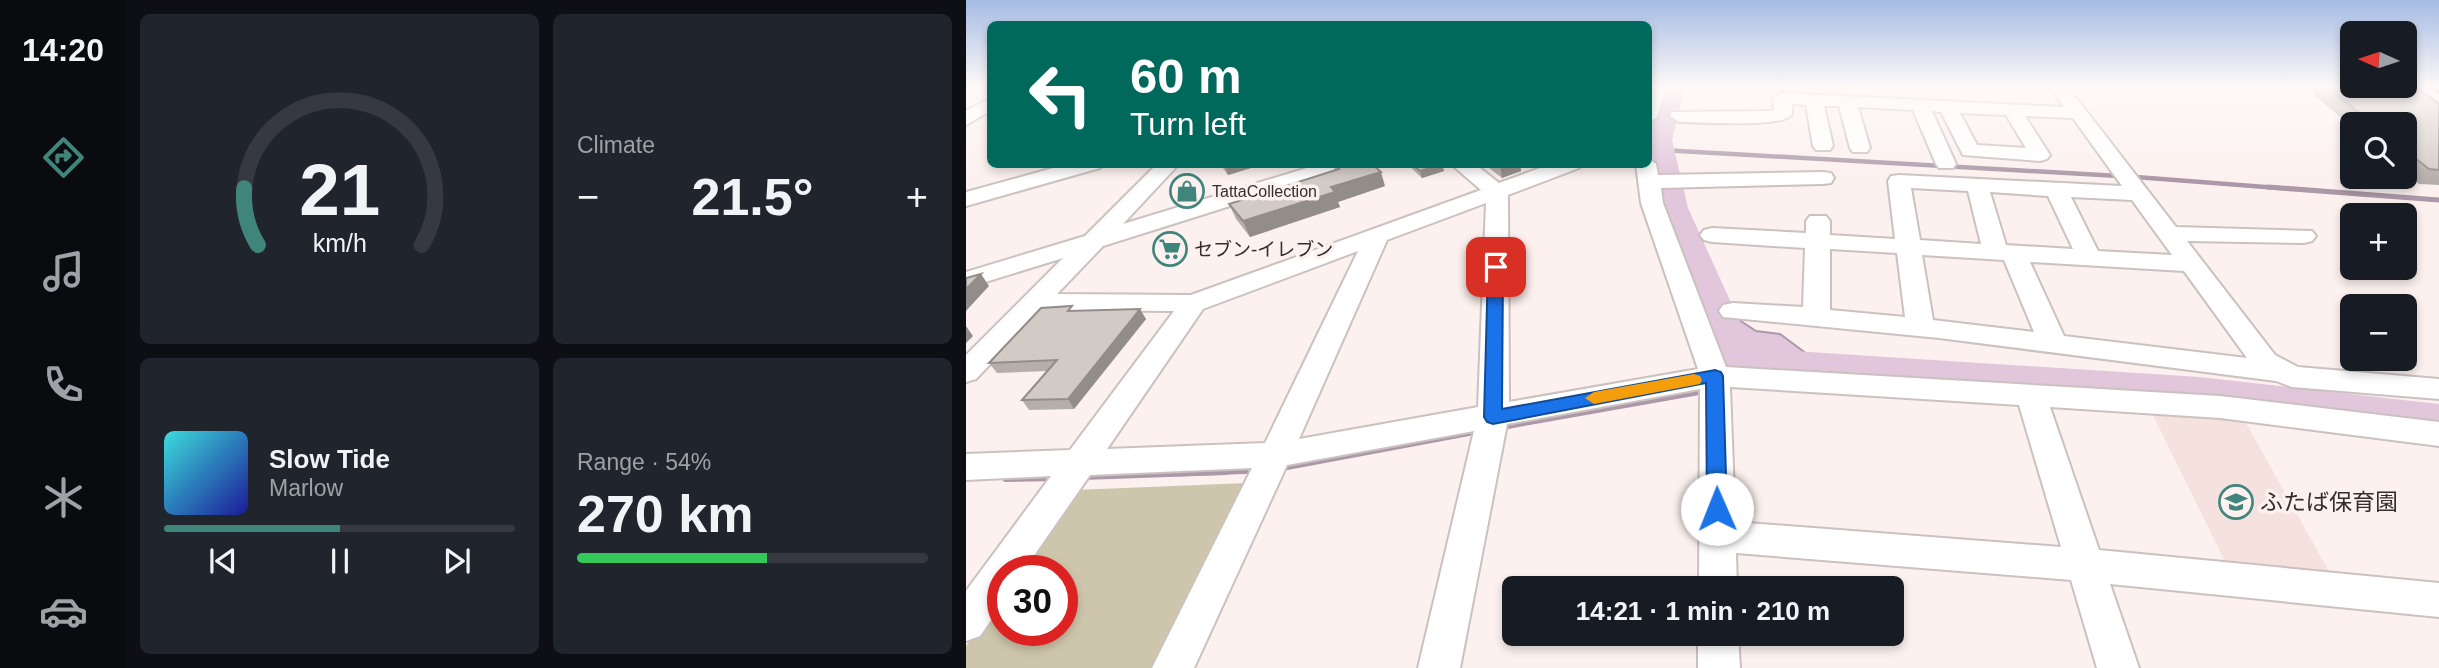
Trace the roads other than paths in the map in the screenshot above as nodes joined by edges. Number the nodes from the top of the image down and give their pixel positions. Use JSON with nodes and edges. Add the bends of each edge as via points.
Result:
{"nodes":[{"id":1,"x":1817,"y":117,"type":"edge"},
{"id":2,"x":1853,"y":117,"type":"edge"},
{"id":3,"x":1928,"y":117,"type":"edge"},
{"id":4,"x":1953,"y":117,"type":"edge"},
{"id":5,"x":2019,"y":117,"type":"edge"},
{"id":6,"x":2081,"y":117,"type":"edge"},
{"id":7,"x":1823,"y":146,"type":"dead end"},
{"id":8,"x":1860,"y":148,"type":"dead end"},
{"id":9,"x":1945,"y":164,"type":"dead end"},
{"id":10,"x":1025,"y":168,"type":"edge"},
{"id":11,"x":1079,"y":168,"type":"edge"},
{"id":12,"x":1165,"y":168,"type":"edge"},
{"id":13,"x":1308,"y":168,"type":"edge"},
{"id":14,"x":1330,"y":168,"type":"edge"},
{"id":15,"x":1466,"y":168,"type":"edge"},
{"id":16,"x":1561,"y":168,"type":"edge"},
{"id":17,"x":1651,"y":176,"type":"edge"},
{"id":18,"x":1823,"y":178,"type":"dead end"},
{"id":19,"x":1977,"y":185,"type":"junction"},
{"id":20,"x":2056,"y":189,"type":"junction"},
{"id":21,"x":999,"y":190,"type":"junction"},
{"id":22,"x":1497,"y":192,"type":"junction"},
{"id":23,"x":2139,"y":194,"type":"junction"},
{"id":24,"x":966,"y":199,"type":"edge"},
{"id":25,"x":1818,"y":231,"type":"junction"},
{"id":26,"x":2170,"y":234,"type":"junction"},
{"id":27,"x":1712,"y":235,"type":"dead end"},
{"id":28,"x":1100,"y":236,"type":"junction"},
{"id":29,"x":2305,"y":236,"type":"dead end"},
{"id":30,"x":1376,"y":238,"type":"junction"},
{"id":31,"x":1909,"y":248,"type":"junction"},
{"id":32,"x":2005,"y":253,"type":"junction"},
{"id":33,"x":2089,"y":258,"type":"junction"},
{"id":34,"x":2193,"y":264,"type":"junction"},
{"id":35,"x":966,"y":271,"type":"edge"},
{"id":36,"x":966,"y":280,"type":"edge"},
{"id":37,"x":1036,"y":302,"type":"junction"},
{"id":38,"x":1194,"y":303,"type":"junction"},
{"id":39,"x":1733,"y":311,"type":"dead end"},
{"id":40,"x":1816,"y":315,"type":"junction"},
{"id":41,"x":1920,"y":326,"type":"junction"},
{"id":42,"x":2053,"y":344,"type":"junction"},
{"id":43,"x":966,"y":372,"type":"edge"},
{"id":44,"x":2283,"y":372,"type":"junction"},
{"id":45,"x":1715,"y":376,"type":"junction"},
{"id":46,"x":2439,"y":389,"type":"edge"},
{"id":47,"x":2031,"y":396,"type":"junction"},
{"id":48,"x":1492,"y":425,"type":"junction"},
{"id":49,"x":2439,"y":434,"type":"edge"},
{"id":50,"x":1272,"y":464,"type":"junction"},
{"id":51,"x":966,"y":467,"type":"edge"},
{"id":52,"x":1073,"y":472,"type":"junction"},
{"id":53,"x":1717,"y":536,"type":"junction"},
{"id":54,"x":1014,"y":555,"type":"edge"},
{"id":55,"x":2085,"y":565,"type":"junction"},
{"id":56,"x":1718,"y":576,"type":"edge"},
{"id":57,"x":987,"y":593,"type":"edge"},
{"id":58,"x":2439,"y":600,"type":"edge"},
{"id":59,"x":966,"y":623,"type":"edge"},
{"id":60,"x":1718,"y":646,"type":"edge"},
{"id":61,"x":1173,"y":668,"type":"edge"},
{"id":62,"x":1439,"y":668,"type":"edge"},
{"id":63,"x":1719,"y":668,"type":"edge"},
{"id":64,"x":2118,"y":668,"type":"edge"}],
"edges":[{"from":1,"to":7,"type":"street"},
{"from":2,"to":8,"type":"street"},
{"from":3,"to":9,"type":"street"},
{"from":4,"to":5,"type":"street","via":[[1970,151],[2040,155]]},
{"from":6,"to":23,"type":"street"},
{"from":10,"to":21,"type":"street"},
{"from":11,"to":21,"type":"street"},
{"from":12,"to":28,"type":"street"},
{"from":13,"to":28,"type":"street"},
{"from":14,"to":28,"type":"street"},
{"from":15,"to":22,"type":"street"},
{"from":16,"to":22,"type":"street"},
{"from":17,"to":18,"type":"street","via":[[1682,182]]},
{"from":17,"to":45,"type":"street","via":[[1652,203]]},
{"from":19,"to":20,"type":"street"},
{"from":19,"to":31,"type":"street","via":[[1899,181]]},
{"from":19,"to":32,"type":"street"},
{"from":20,"to":23,"type":"street"},
{"from":20,"to":33,"type":"street"},
{"from":21,"to":24,"type":"street"},
{"from":22,"to":30,"type":"street"},
{"from":22,"to":48,"type":"street"},
{"from":23,"to":26,"type":"street"},
{"from":25,"to":27,"type":"street"},
{"from":25,"to":31,"type":"street"},
{"from":25,"to":40,"type":"street"},
{"from":26,"to":29,"type":"street"},
{"from":26,"to":34,"type":"street"},
{"from":28,"to":35,"type":"street"},
{"from":28,"to":36,"type":"street"},
{"from":28,"to":37,"type":"street"},
{"from":30,"to":38,"type":"street"},
{"from":30,"to":50,"type":"street"},
{"from":31,"to":32,"type":"street"},
{"from":31,"to":41,"type":"street"},
{"from":32,"to":33,"type":"street"},
{"from":32,"to":42,"type":"street"},
{"from":33,"to":34,"type":"street"},
{"from":34,"to":44,"type":"street","via":[[2265,362]]},
{"from":37,"to":38,"type":"street"},
{"from":37,"to":43,"type":"street"},
{"from":38,"to":52,"type":"street"},
{"from":39,"to":40,"type":"street"},
{"from":40,"to":41,"type":"street"},
{"from":41,"to":42,"type":"street"},
{"from":42,"to":44,"type":"street"},
{"from":44,"to":46,"type":"street","via":[[2292,377]]},
{"from":45,"to":47,"type":"street"},
{"from":45,"to":48,"type":"street"},
{"from":45,"to":53,"type":"street"},
{"from":47,"to":49,"type":"street","via":[[2220,407]]},
{"from":47,"to":55,"type":"street"},
{"from":48,"to":50,"type":"street"},
{"from":48,"to":62,"type":"street"},
{"from":50,"to":52,"type":"street"},
{"from":50,"to":61,"type":"street"},
{"from":51,"to":52,"type":"street"},
{"from":52,"to":54,"type":"street"},
{"from":53,"to":55,"type":"street"},
{"from":53,"to":56,"type":"street"},
{"from":55,"to":58,"type":"street"},
{"from":55,"to":64,"type":"street"},
{"from":57,"to":59,"type":"street"},
{"from":60,"to":63,"type":"street"}]}
